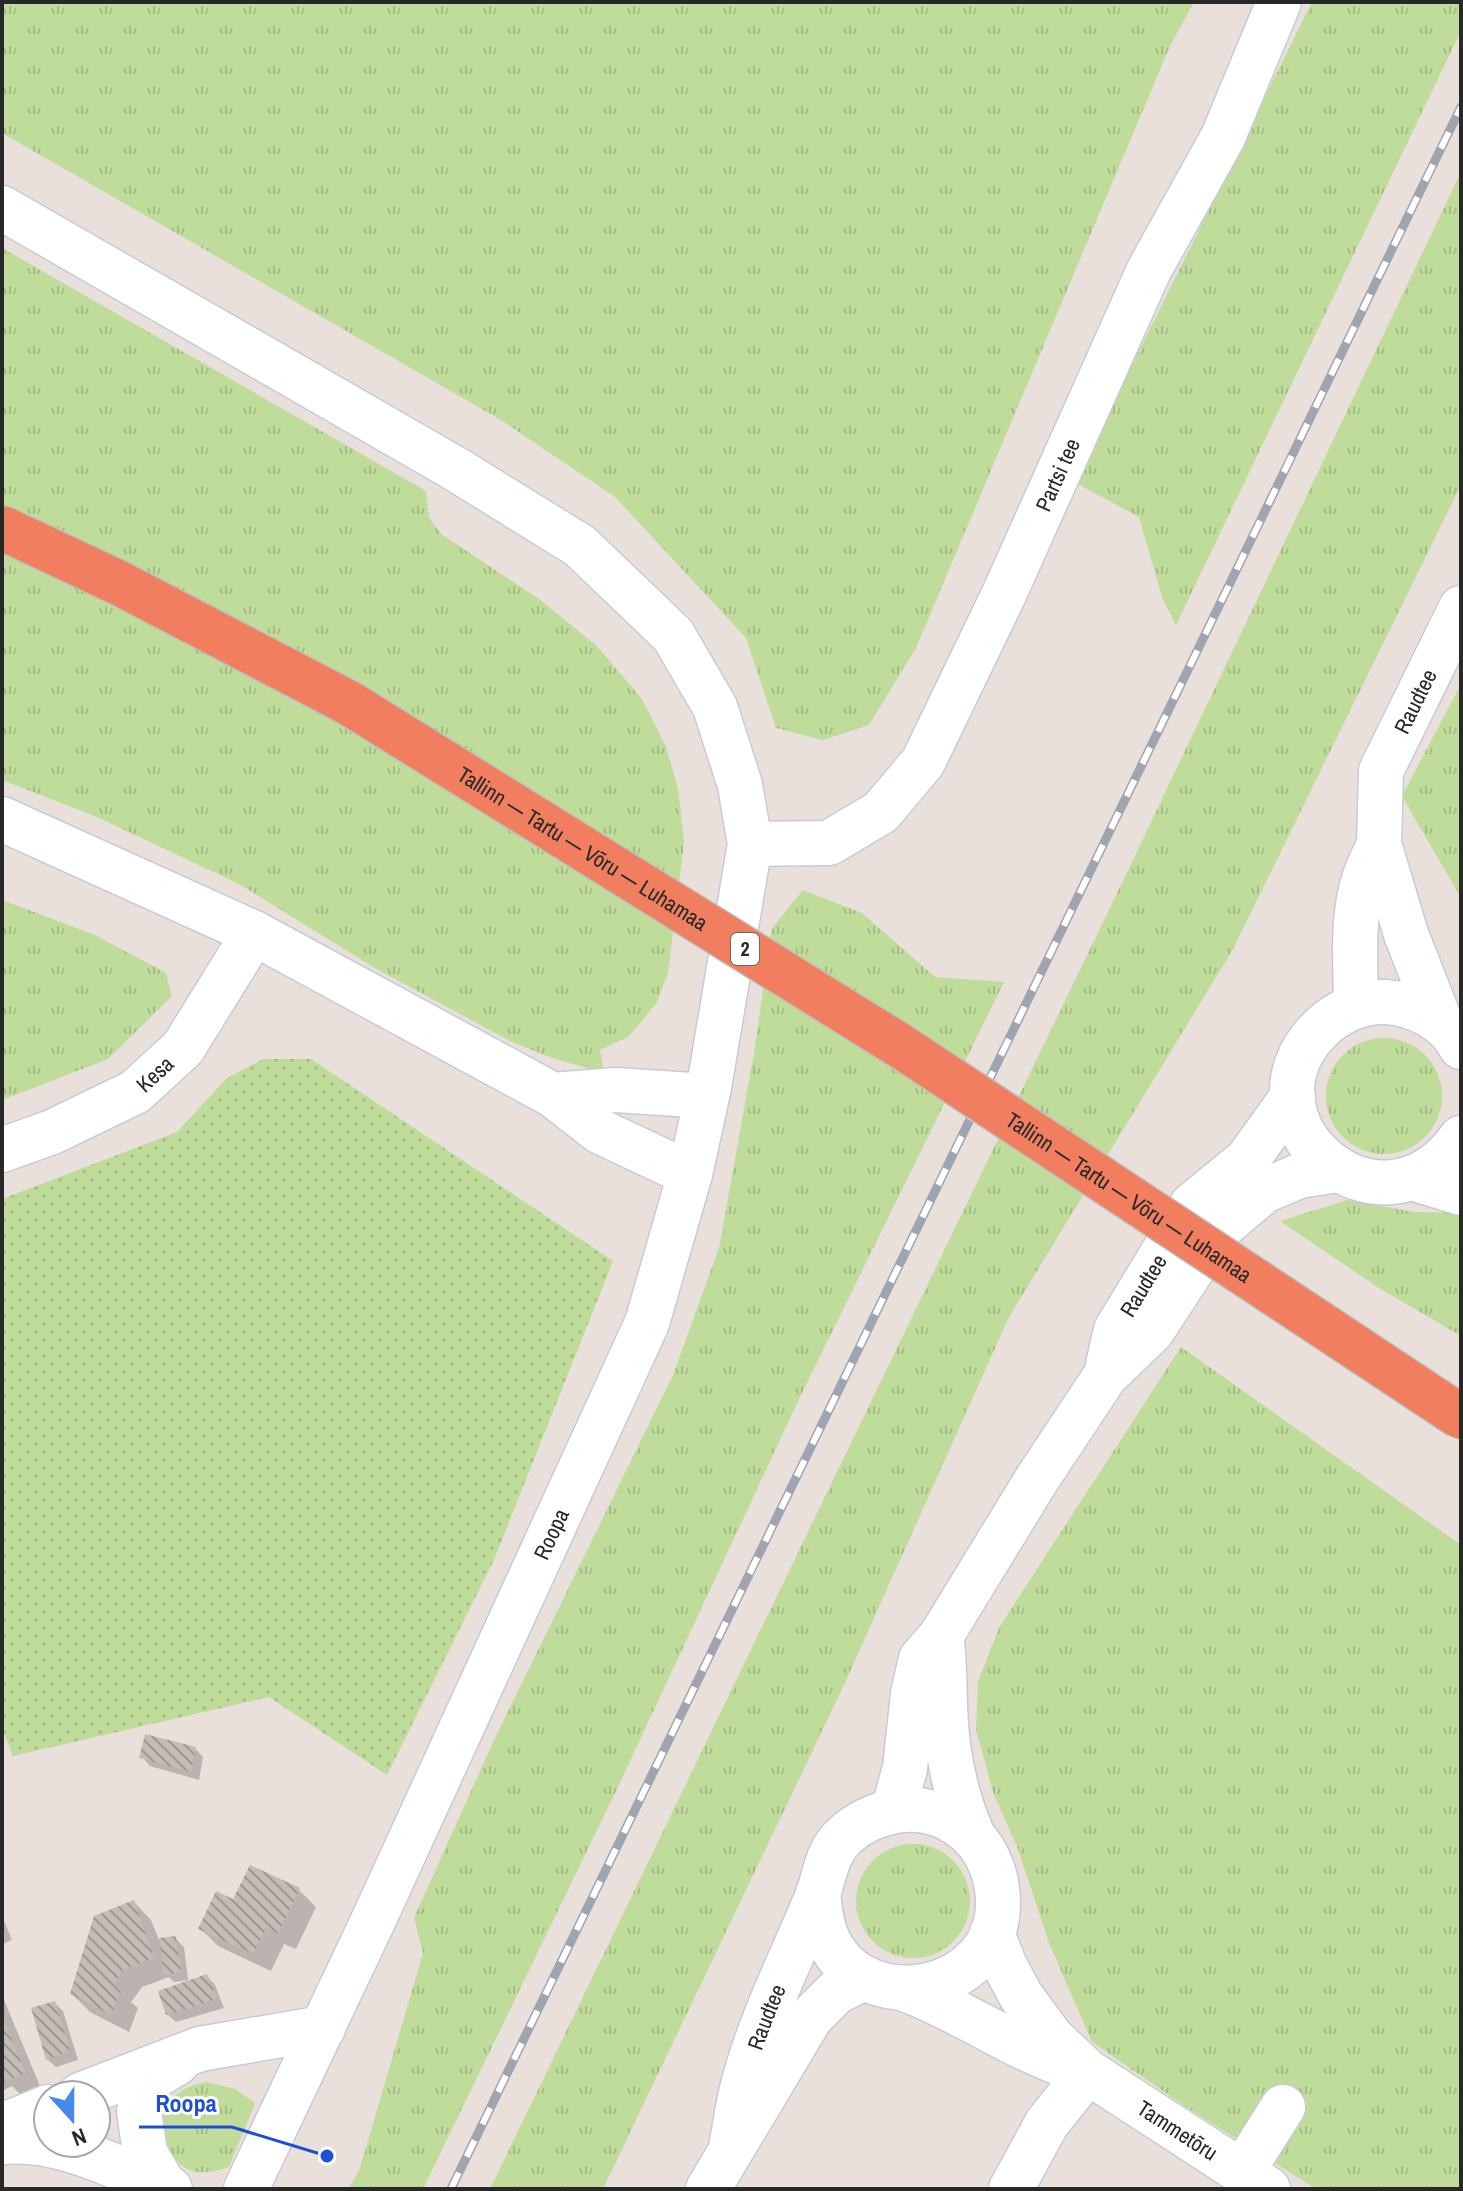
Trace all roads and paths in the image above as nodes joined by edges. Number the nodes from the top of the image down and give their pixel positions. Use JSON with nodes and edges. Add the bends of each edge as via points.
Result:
{"nodes":[{"id":1,"x":1279,"y":2,"type":"edge"},
{"id":2,"x":2,"y":208,"type":"edge"},
{"id":3,"x":2,"y":528,"type":"edge"},
{"id":4,"x":1461,"y":608,"type":"edge"},
{"id":5,"x":2,"y":819,"type":"edge"},
{"id":6,"x":750,"y":844,"type":"junction"},
{"id":7,"x":1379,"y":844,"type":"junction"},
{"id":8,"x":254,"y":933,"type":"junction"},
{"id":9,"x":1356,"y":1006,"type":"junction"},
{"id":10,"x":1450,"y":1034,"type":"edge"},
{"id":11,"x":553,"y":1095,"type":"junction"},
{"id":12,"x":707,"y":1096,"type":"junction"},
{"id":13,"x":1293,"y":1096,"type":"junction"},
{"id":14,"x":1461,"y":1138,"type":"edge"},
{"id":15,"x":2,"y":1150,"type":"edge"},
{"id":16,"x":1338,"y":1170,"type":"junction"},
{"id":17,"x":690,"y":1174,"type":"junction"},
{"id":18,"x":1412,"y":1178,"type":"junction"},
{"id":19,"x":1461,"y":1193,"type":"edge"},
{"id":20,"x":1106,"y":1375,"type":"junction"},
{"id":21,"x":1461,"y":1417,"type":"edge"},
{"id":22,"x":941,"y":1636,"type":"junction"},
{"id":23,"x":893,"y":1811,"type":"junction"},
{"id":24,"x":973,"y":1836,"type":"junction"},
{"id":25,"x":818,"y":1893,"type":"junction"},
{"id":26,"x":992,"y":1933,"type":"junction"},
{"id":27,"x":865,"y":1978,"type":"junction"},
{"id":28,"x":907,"y":1990,"type":"junction"},
{"id":29,"x":323,"y":2028,"type":"junction"},
{"id":30,"x":200,"y":2049,"type":"junction"},
{"id":31,"x":1088,"y":2072,"type":"junction"},
{"id":32,"x":112,"y":2083,"type":"edge"},
{"id":33,"x":1283,"y":2107,"type":"dead end"},
{"id":34,"x":32,"y":2114,"type":"edge"},
{"id":35,"x":2,"y":2126,"type":"edge"},
{"id":36,"x":2,"y":2142,"type":"edge"},
{"id":37,"x":731,"y":2148,"type":"junction"},
{"id":38,"x":1255,"y":2180,"type":"edge"},
{"id":39,"x":168,"y":2188,"type":"edge"},
{"id":40,"x":246,"y":2189,"type":"edge"},
{"id":41,"x":708,"y":2189,"type":"edge"},
{"id":42,"x":1011,"y":2189,"type":"edge"}],
"edges":[{"from":1,"to":6,"type":"street","name":"Partsi tee","via":[[1223,137],[1149,270],[923,762],[881,812],[829,843]]},
{"from":2,"to":6,"type":"street","name":"Roopa","via":[[580,546],[673,635],[715,707],[740,785]]},
{"from":3,"to":21,"type":"highway","name":"Tallinn — Tartu — Võru — Luhamaa","number":"2","bridge":true,"via":[[349,703],[902,1047]]},
{"from":4,"to":7,"type":"street","name":"Raudtee","via":[[1381,771]]},
{"from":5,"to":8,"type":"street"},
{"from":6,"to":12,"type":"street","name":"Roopa"},
{"from":7,"to":9,"type":"street","name":"Raudtee","via":[[1358,910]]},
{"from":7,"to":10,"type":"street","name":"Raudtee","via":[[1406,934]]},
{"from":8,"to":11,"type":"street"},
{"from":8,"to":15,"type":"street","name":"Kesa","via":[[183,1048],[135,1092]]},
{"from":9,"to":10,"type":"street","name":"Raudtee","via":[[1385,1002],[1414,1007]]},
{"from":9,"to":13,"type":"street","name":"Raudtee","via":[[1329,1019],[1308,1040],[1296,1068]]},
{"from":11,"to":12,"type":"street","via":[[616,1090]]},
{"from":11,"to":17,"type":"street","via":[[599,1131]]},
{"from":12,"to":17,"type":"street","name":"Roopa"},
{"from":13,"to":16,"type":"street","name":"Raudtee","via":[[1299,1126],[1315,1152]]},
{"from":13,"to":20,"type":"street","name":"Raudtee","via":[[1247,1160],[1192,1205],[1116,1330]]},
{"from":14,"to":18,"type":"street","name":"Raudtee","via":[[1433,1168]]},
{"from":16,"to":18,"type":"street","name":"Raudtee","via":[[1387,1183]]},
{"from":16,"to":20,"type":"street","name":"Raudtee","via":[[1299,1176],[1264,1191],[1218,1230],[1152,1331]]},
{"from":17,"to":29,"type":"street","name":"Roopa","via":[[647,1323]]},
{"from":18,"to":19,"type":"street"},
{"from":20,"to":22,"type":"street","name":"Raudtee"},
{"from":22,"to":23,"type":"street","name":"Raudtee","via":[[921,1659]]},
{"from":22,"to":24,"type":"street","name":"Raudtee","via":[[950,1756]]},
{"from":23,"to":24,"type":"street","name":"Raudtee","via":[[922,1810],[949,1819]]},
{"from":23,"to":25,"type":"street","name":"Raudtee","via":[[865,1821],[841,1839],[825,1864]]},
{"from":24,"to":26,"type":"street","name":"Raudtee","via":[[997,1881]]},
{"from":25,"to":27,"type":"street","name":"Raudtee","via":[[829,1943]]},
{"from":25,"to":37,"type":"street","name":"Raudtee","via":[[759,2035]]},
{"from":26,"to":28,"type":"street","name":"Raudtee","via":[[958,1974],[934,1986]]},
{"from":26,"to":31,"type":"street","name":"Tammetõru","via":[[1021,1996],[1051,2037]]},
{"from":27,"to":28,"type":"street","name":"Raudtee"},
{"from":27,"to":37,"type":"street","name":"Raudtee","via":[[836,1992],[811,2017]]},
{"from":28,"to":31,"type":"street","name":"Tammetõru","via":[[1029,2052]]},
{"from":29,"to":30,"type":"street"},
{"from":29,"to":40,"type":"street","name":"Roopa"},
{"from":30,"to":32,"type":"street"},
{"from":30,"to":39,"type":"street","via":[[147,2081],[139,2111],[145,2153]]},
{"from":31,"to":38,"type":"street","name":"Tammetõru"},
{"from":31,"to":42,"type":"street","via":[[1047,2123]]},
{"from":33,"to":38,"type":"street"},
{"from":34,"to":35,"type":"street"},
{"from":36,"to":39,"type":"street","via":[[26,2140],[82,2152]]},
{"from":37,"to":41,"type":"street","name":"Raudtee"}]}
